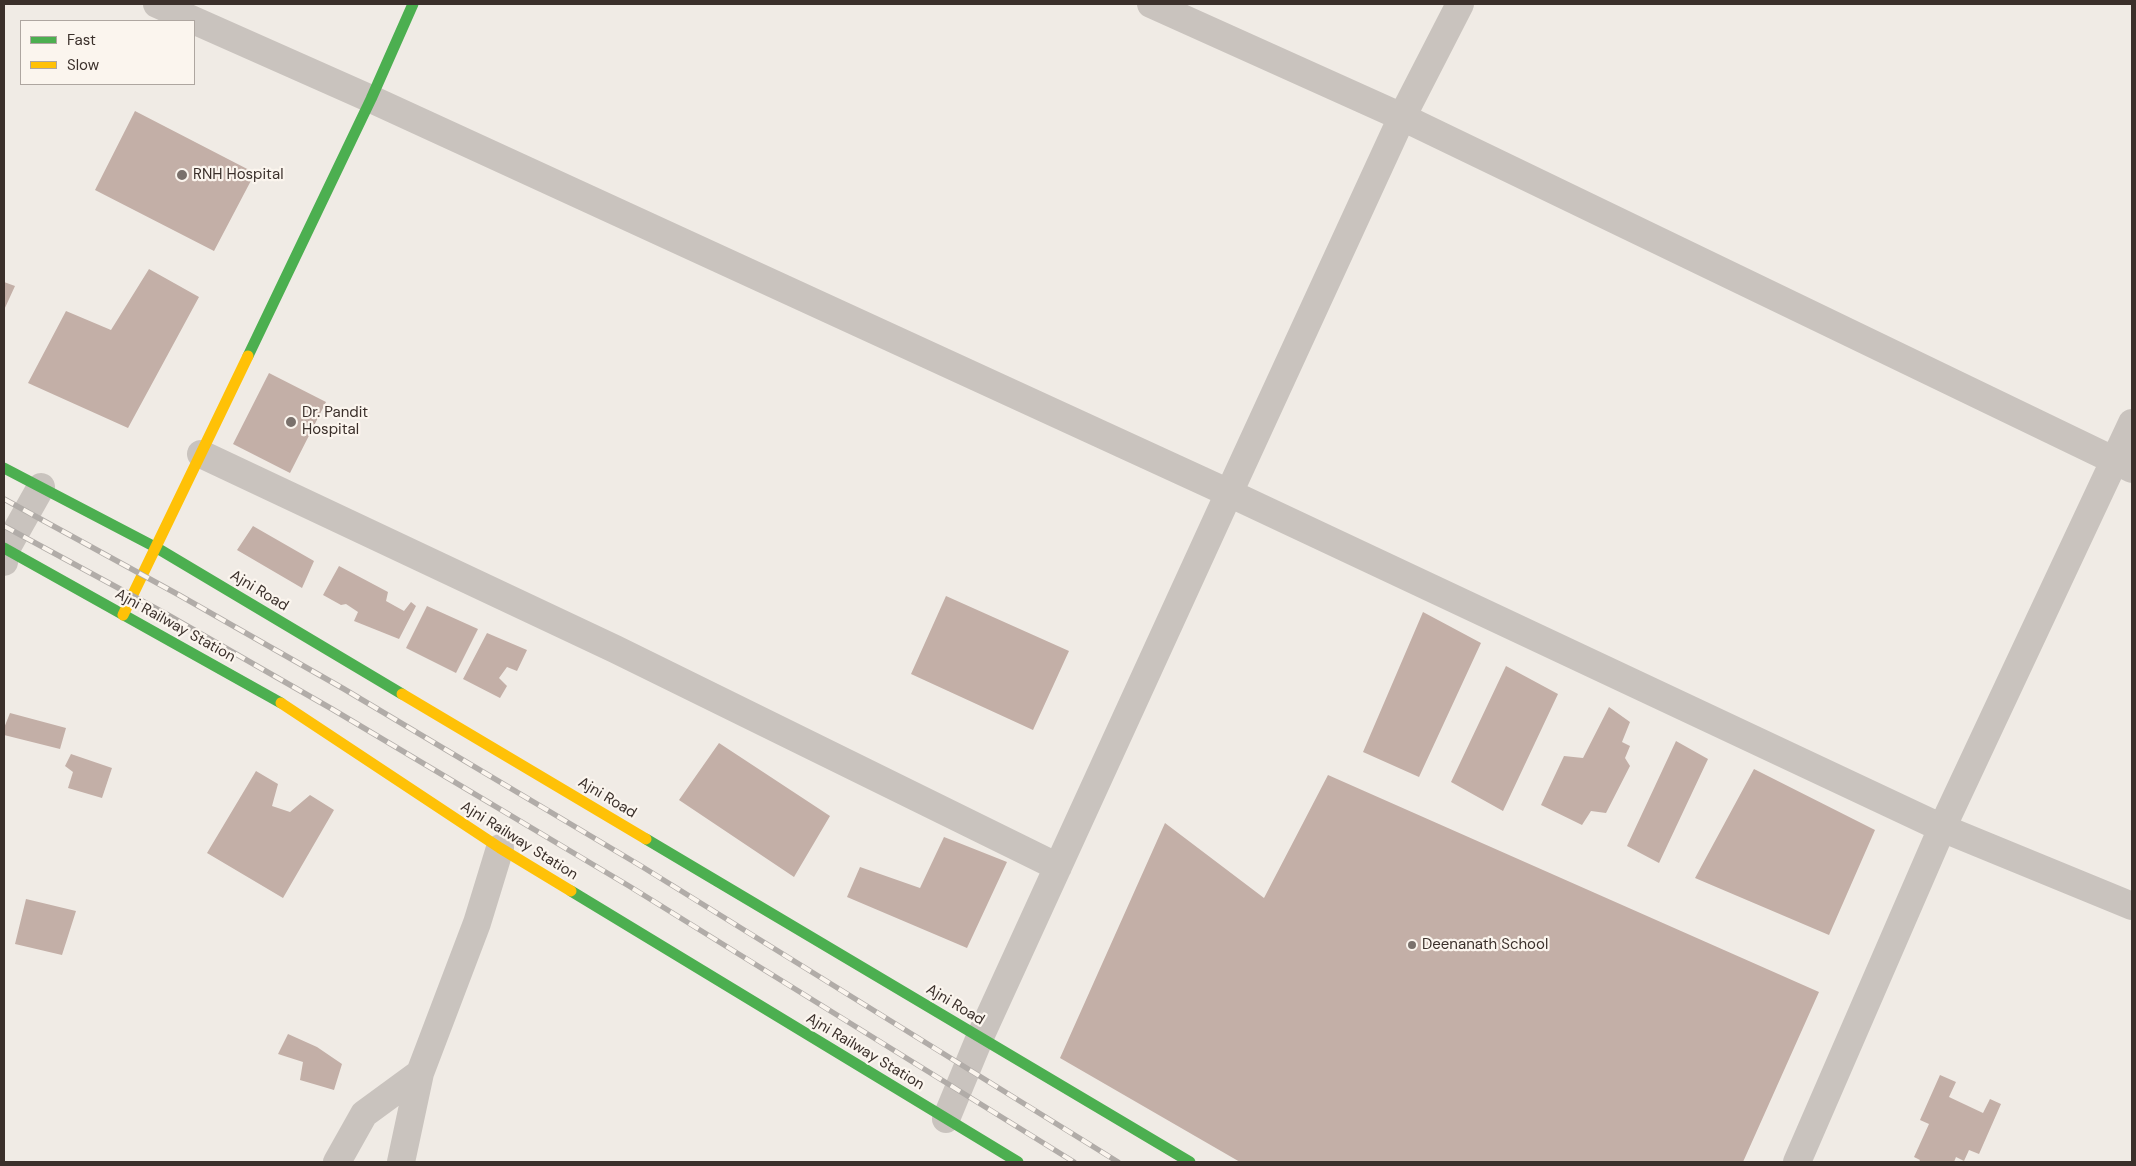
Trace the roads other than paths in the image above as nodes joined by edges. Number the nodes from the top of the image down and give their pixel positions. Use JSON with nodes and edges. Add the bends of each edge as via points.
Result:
{"nodes":[{"id":1,"x":157,"y":4,"type":"edge"},
{"id":2,"x":413,"y":4,"type":"edge"},
{"id":3,"x":1151,"y":4,"type":"edge"},
{"id":4,"x":1460,"y":4,"type":"edge"},
{"id":5,"x":193,"y":20,"type":"edge"},
{"id":6,"x":195,"y":21,"type":"edge"},
{"id":7,"x":371,"y":99,"type":"junction"},
{"id":8,"x":1402,"y":117,"type":"junction"},
{"id":9,"x":2132,"y":424,"type":"edge"},
{"id":10,"x":201,"y":454,"type":"junction"},
{"id":11,"x":2124,"y":465,"type":"edge"},
{"id":12,"x":4,"y":468,"type":"edge"},
{"id":13,"x":41,"y":487,"type":"junction"},
{"id":14,"x":1229,"y":493,"type":"junction"},
{"id":15,"x":157,"y":548,"type":"junction"},
{"id":16,"x":5,"y":553,"type":"edge"},
{"id":17,"x":123,"y":615,"type":"junction"},
{"id":18,"x":1942,"y":828,"type":"junction"},
{"id":19,"x":500,"y":848,"type":"junction"},
{"id":20,"x":1058,"y":867,"type":"junction"},
{"id":21,"x":2132,"y":906,"type":"edge"},
{"id":22,"x":980,"y":1037,"type":"junction"},
{"id":23,"x":420,"y":1073,"type":"junction"},
{"id":24,"x":946,"y":1119,"type":"junction"},
{"id":25,"x":337,"y":1162,"type":"edge"},
{"id":26,"x":401,"y":1162,"type":"edge"},
{"id":27,"x":1018,"y":1162,"type":"edge"},
{"id":28,"x":1190,"y":1162,"type":"edge"},
{"id":29,"x":1797,"y":1162,"type":"edge"}],
"edges":[{"from":1,"to":5,"type":"street"},
{"from":2,"to":7,"type":"main road"},
{"from":3,"to":8,"type":"street"},
{"from":4,"to":8,"type":"street"},
{"from":6,"to":7,"type":"street"},
{"from":7,"to":10,"type":"main road"},
{"from":7,"to":14,"type":"street"},
{"from":8,"to":11,"type":"street"},
{"from":8,"to":14,"type":"street"},
{"from":9,"to":11,"type":"street"},
{"from":10,"to":15,"type":"main road"},
{"from":10,"to":20,"type":"street","via":[[615,648]]},
{"from":11,"to":18,"type":"street"},
{"from":12,"to":13,"type":"main road","name":"Ajni Road"},
{"from":13,"to":15,"type":"main road","name":"Ajni Road"},
{"from":13,"to":16,"type":"street"},
{"from":14,"to":18,"type":"street"},
{"from":14,"to":20,"type":"street"},
{"from":15,"to":17,"type":"main road"},
{"from":15,"to":22,"type":"main road","name":"Ajni Road"},
{"from":16,"to":17,"type":"main road","name":"Ajni Railway Station"},
{"from":17,"to":19,"type":"main road","name":"Ajni Railway Station","via":[[270,696]]},
{"from":18,"to":21,"type":"street"},
{"from":18,"to":29,"type":"street"},
{"from":19,"to":23,"type":"street","via":[[477,923]]},
{"from":19,"to":24,"type":"main road","name":"Ajni Railway Station"},
{"from":20,"to":22,"type":"street"},
{"from":22,"to":24,"type":"street"},
{"from":22,"to":28,"type":"main road","name":"Ajni Road"},
{"from":23,"to":25,"type":"street","via":[[364,1114]]},
{"from":23,"to":26,"type":"street"},
{"from":24,"to":27,"type":"main road","name":"Ajni Railway Station"}]}
